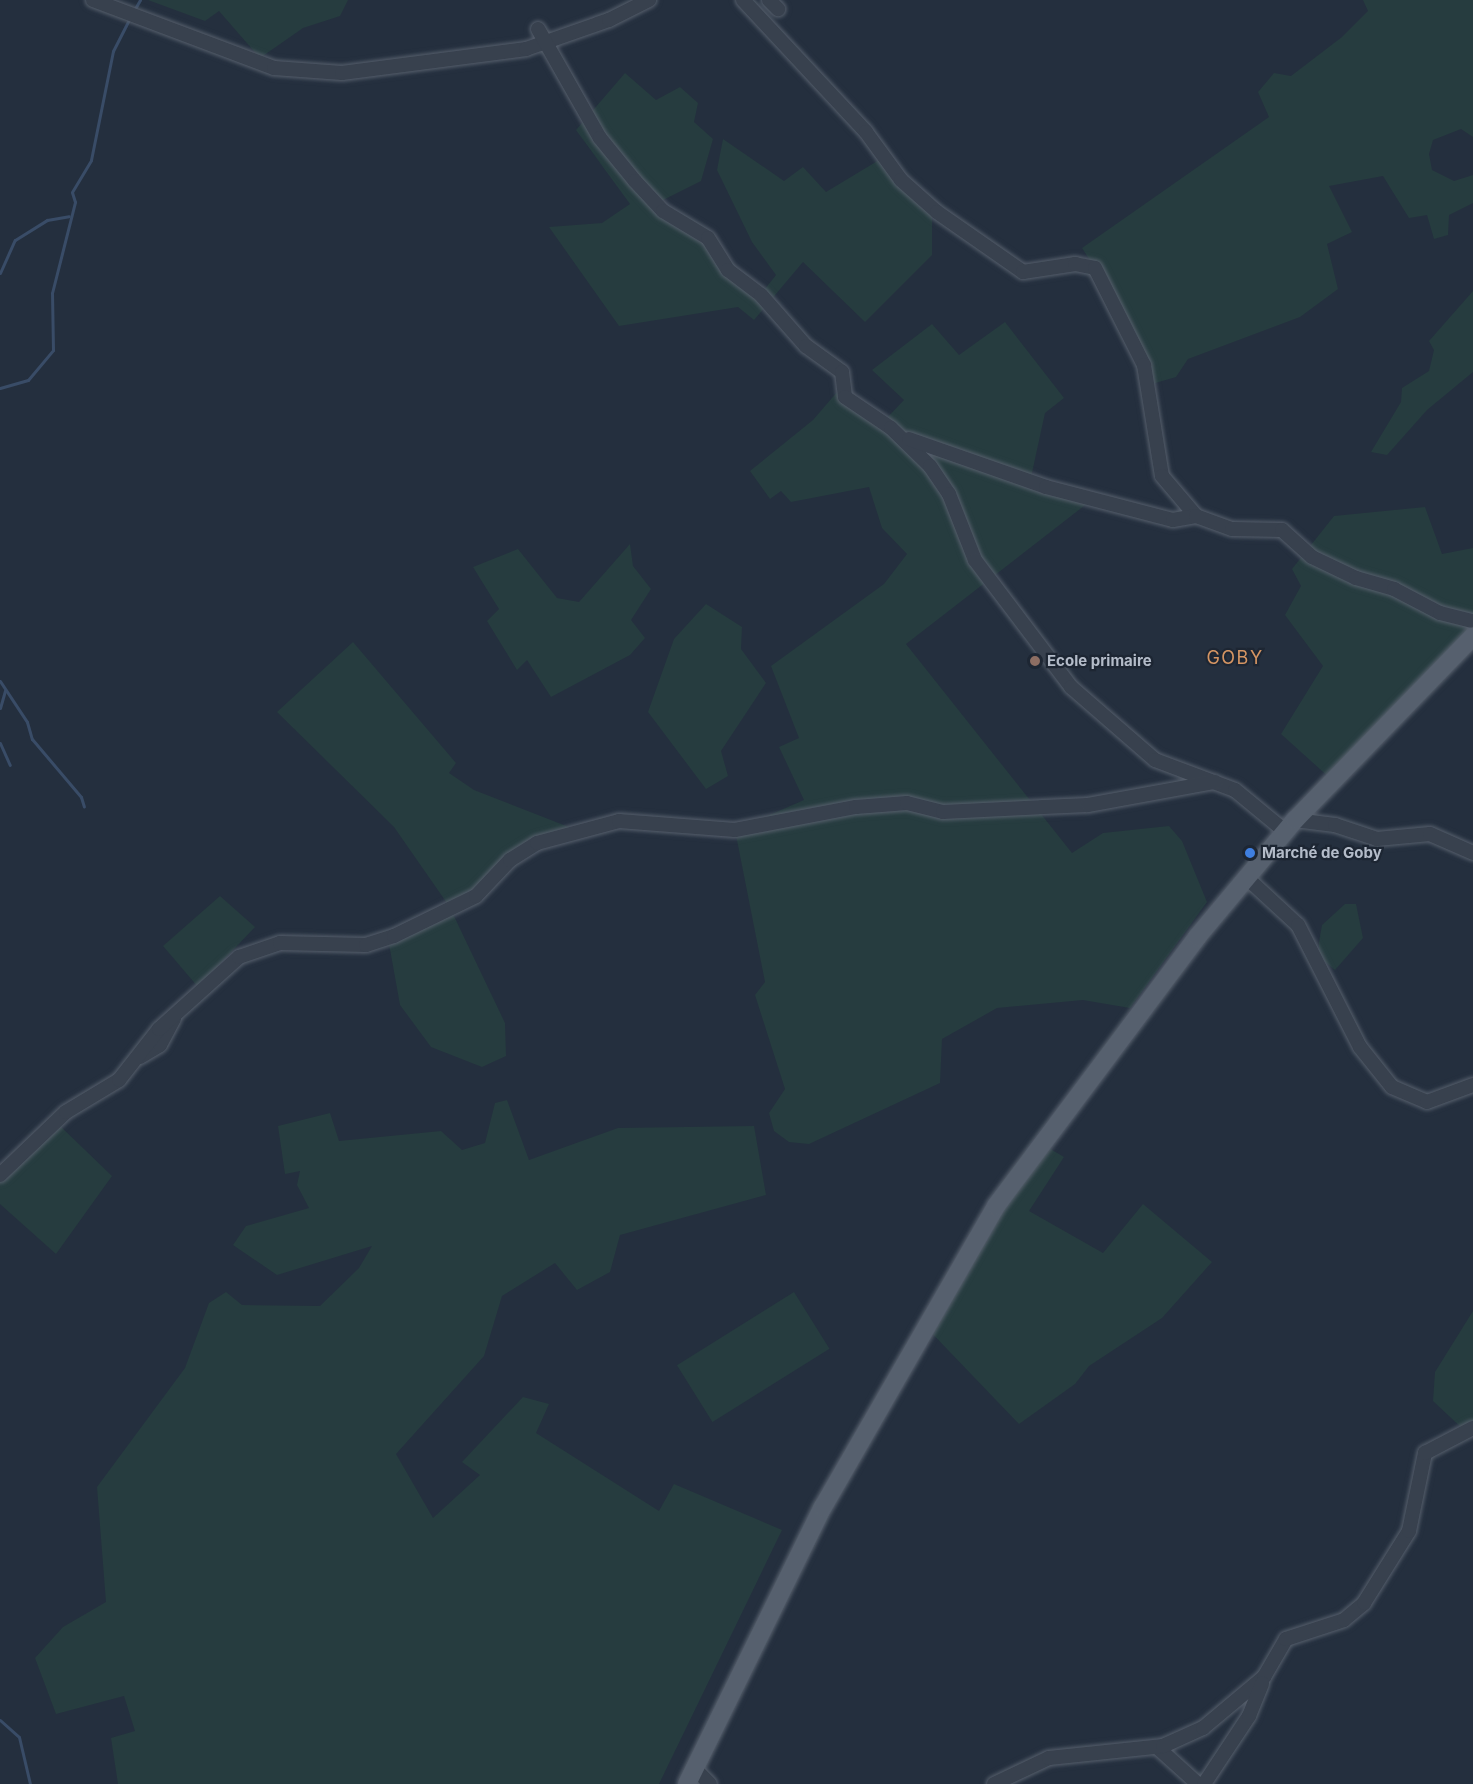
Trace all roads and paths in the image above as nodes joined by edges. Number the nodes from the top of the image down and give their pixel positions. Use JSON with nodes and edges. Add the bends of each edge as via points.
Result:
{"nodes":[{"id":1,"x":93,"y":0,"type":"edge"},
{"id":2,"x":649,"y":0,"type":"edge"},
{"id":3,"x":743,"y":0,"type":"edge"},
{"id":4,"x":537,"y":29,"type":"dead end"},
{"id":5,"x":548,"y":42,"type":"junction"},
{"id":6,"x":891,"y":428,"type":"junction"},
{"id":7,"x":1196,"y":516,"type":"junction"},
{"id":8,"x":1473,"y":621,"type":"edge"},
{"id":9,"x":1473,"y":636,"type":"edge"},
{"id":10,"x":1215,"y":782,"type":"junction"},
{"id":11,"x":1290,"y":826,"type":"junction"},
{"id":12,"x":1473,"y":853,"type":"edge"},
{"id":13,"x":1247,"y":878,"type":"junction"},
{"id":14,"x":1473,"y":1084,"type":"edge"},
{"id":15,"x":0,"y":1175,"type":"edge"},
{"id":16,"x":1473,"y":1428,"type":"edge"},
{"id":17,"x":1264,"y":1677,"type":"junction"},
{"id":18,"x":1156,"y":1747,"type":"junction"},
{"id":19,"x":691,"y":1777,"type":"edge"},
{"id":20,"x":710,"y":1784,"type":"edge"},
{"id":21,"x":994,"y":1784,"type":"edge"},
{"id":22,"x":1198,"y":1784,"type":"edge"},
{"id":23,"x":1204,"y":1784,"type":"edge"}],
"edges":[{"from":1,"to":5,"type":"street","via":[[242,58],[300,72],[342,73],[479,58]]},
{"from":2,"to":5,"type":"street"},
{"from":3,"to":7,"type":"street","via":[[866,132],[901,180],[937,212],[1023,272],[1075,264],[1095,268],[1144,365],[1162,476]]},
{"from":4,"to":5,"type":"street"},
{"from":5,"to":6,"type":"street","via":[[600,138],[635,181],[663,211],[708,238],[728,270],[761,295],[806,346],[842,372],[845,397]]},
{"from":6,"to":7,"type":"street","via":[[934,452],[1046,487],[1178,521]]},
{"from":6,"to":10,"type":"street","via":[[930,466],[949,494],[975,560],[1071,687],[1155,760]]},
{"from":7,"to":8,"type":"street","via":[[1232,529],[1288,532],[1312,556],[1356,578],[1394,589],[1440,614]]},
{"from":9,"to":11,"type":"main road"},
{"from":10,"to":11,"type":"street","via":[[1236,790]]},
{"from":10,"to":15,"type":"street","via":[[1088,805],[943,812],[907,803],[856,807],[735,830],[619,821],[537,843],[510,860],[476,896],[394,936],[366,945],[304,941],[252,950],[177,1012],[119,1080],[66,1112]]},
{"from":11,"to":12,"type":"street","via":[[1335,825],[1377,839],[1430,834]]},
{"from":11,"to":13,"type":"main road"},
{"from":13,"to":14,"type":"street","via":[[1298,925],[1360,1047],[1392,1087],[1426,1101]]},
{"from":13,"to":19,"type":"main road","via":[[1145,1004],[996,1206],[823,1507]]},
{"from":16,"to":17,"type":"street","via":[[1425,1453],[1409,1531],[1364,1603],[1344,1620],[1286,1639]]},
{"from":17,"to":18,"type":"street","via":[[1203,1728]]},
{"from":17,"to":23,"type":"street","via":[[1249,1716]]},
{"from":18,"to":21,"type":"street","via":[[1049,1758]]},
{"from":18,"to":22,"type":"street"},
{"from":19,"to":20,"type":"street"}]}
